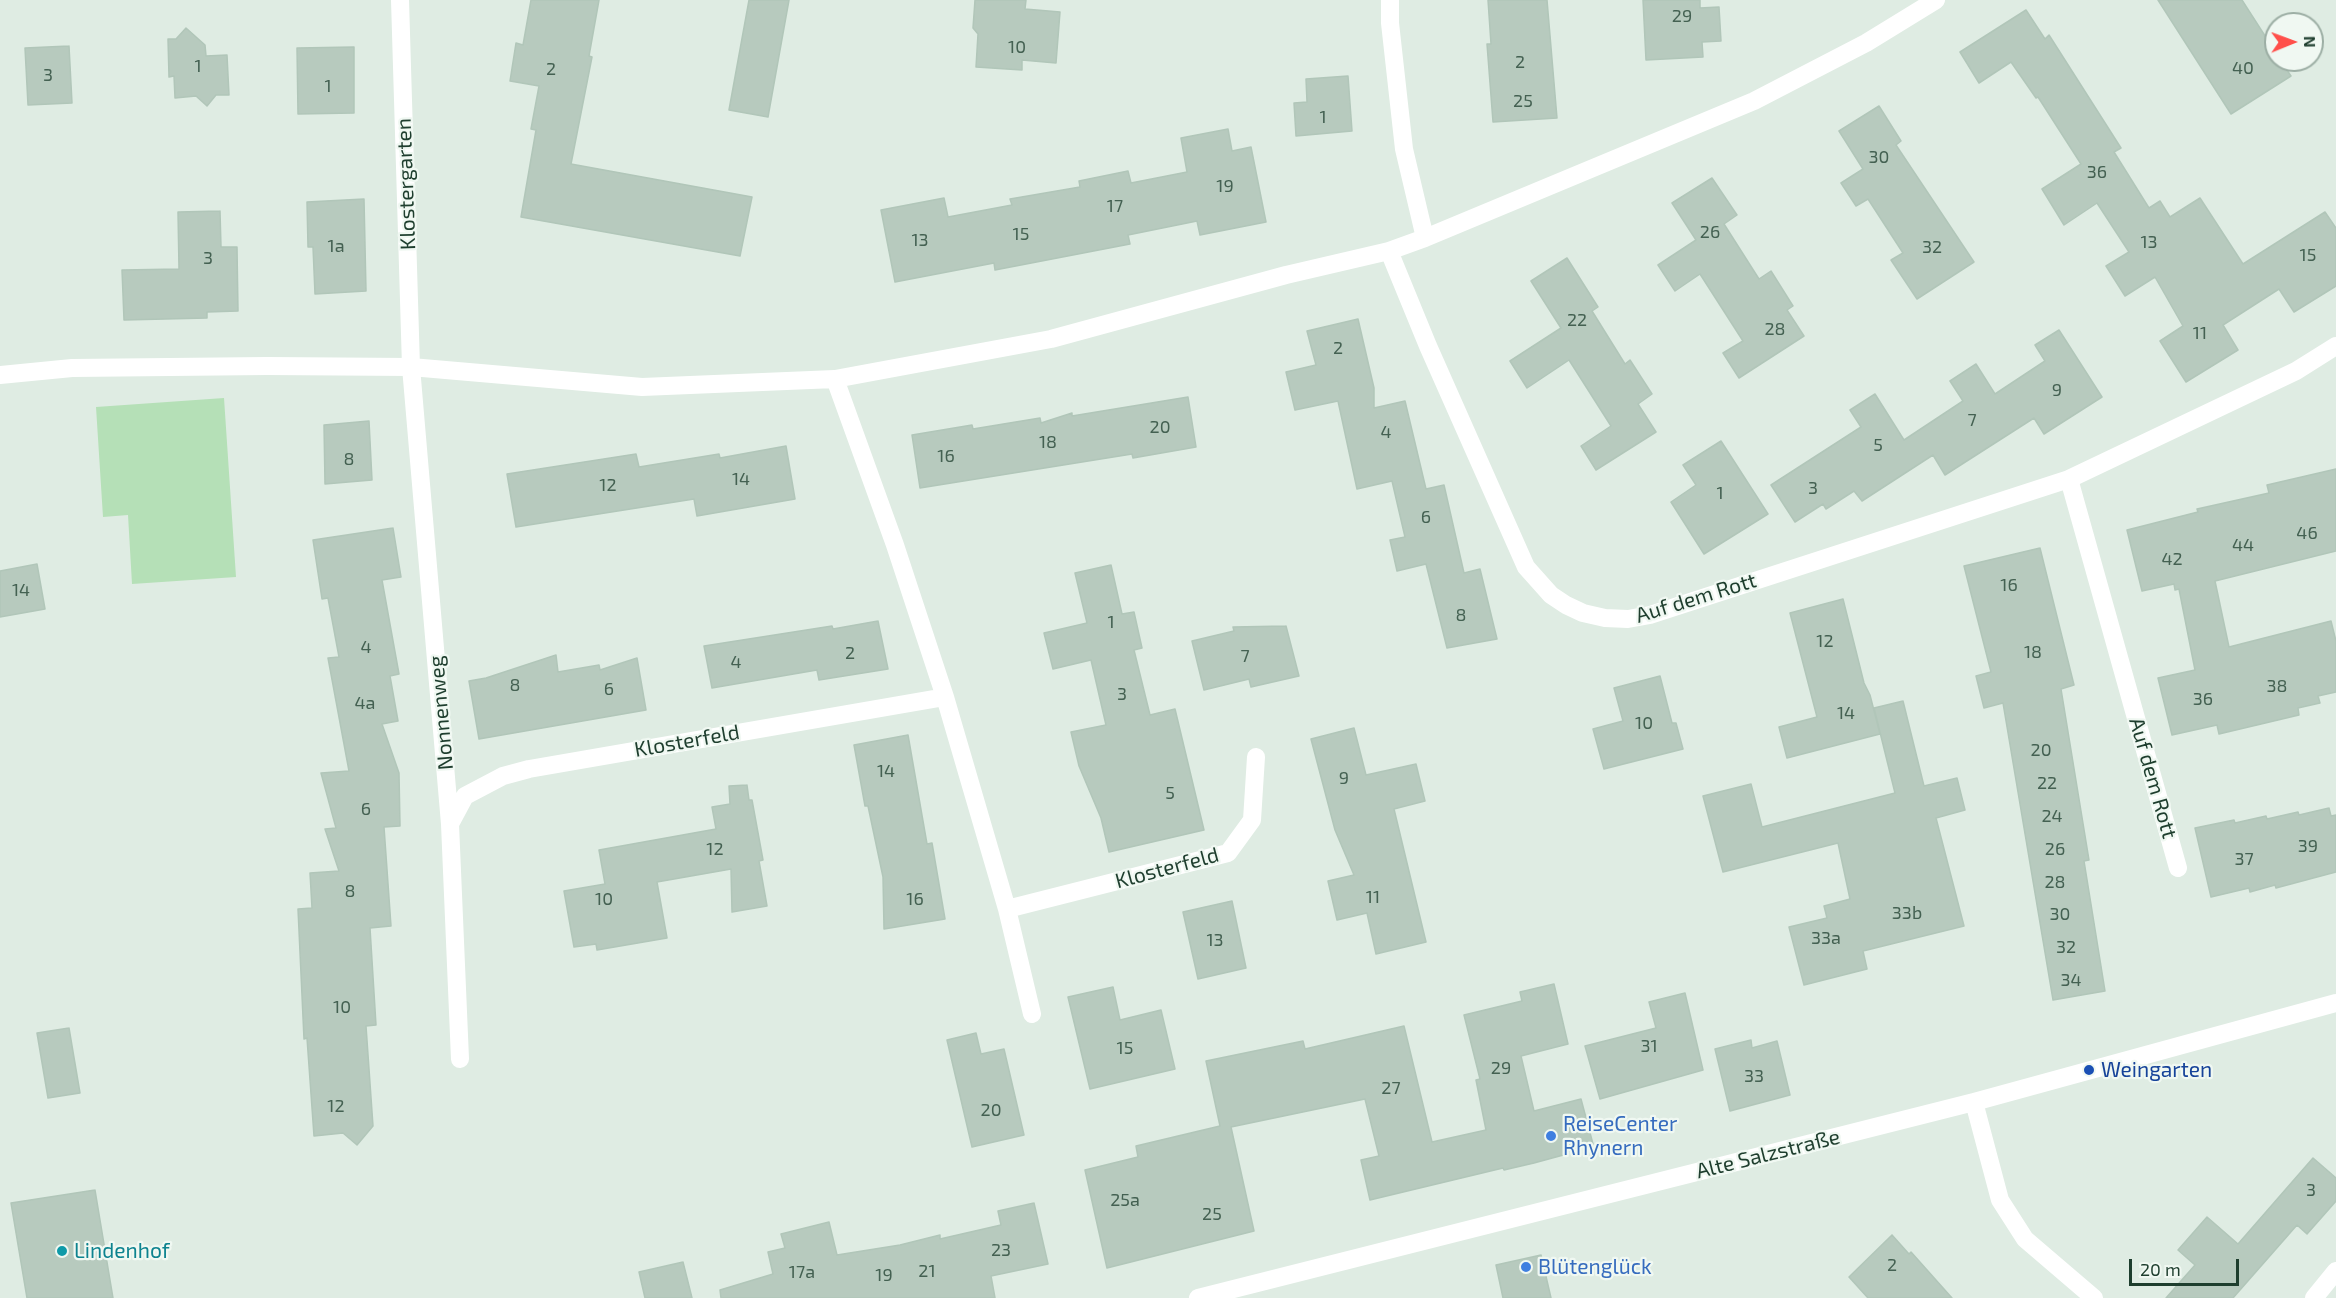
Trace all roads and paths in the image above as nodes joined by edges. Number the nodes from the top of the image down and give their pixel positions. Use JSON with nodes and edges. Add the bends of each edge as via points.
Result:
{"nodes":[{"id":1,"x":400,"y":0,"type":"edge"},
{"id":2,"x":1390,"y":0,"type":"edge"},
{"id":3,"x":1936,"y":0,"type":"edge"},
{"id":4,"x":1425,"y":238,"type":"junction"},
{"id":5,"x":1389,"y":251,"type":"junction"},
{"id":6,"x":2336,"y":346,"type":"edge"},
{"id":7,"x":411,"y":367,"type":"junction"},
{"id":8,"x":0,"y":375,"type":"edge"},
{"id":9,"x":836,"y":379,"type":"junction"},
{"id":10,"x":2069,"y":479,"type":"junction"},
{"id":11,"x":945,"y":697,"type":"junction"},
{"id":12,"x":1256,"y":757,"type":"dead end"},
{"id":13,"x":450,"y":824,"type":"junction"},
{"id":14,"x":2178,"y":868,"type":"dead end"},
{"id":15,"x":1007,"y":909,"type":"junction"},
{"id":16,"x":2336,"y":1003,"type":"edge"},
{"id":17,"x":1032,"y":1014,"type":"dead end"},
{"id":18,"x":460,"y":1059,"type":"dead end"},
{"id":19,"x":1974,"y":1102,"type":"junction"},
{"id":20,"x":2336,"y":1271,"type":"edge"},
{"id":21,"x":1198,"y":1298,"type":"edge"},
{"id":22,"x":2094,"y":1298,"type":"edge"},
{"id":23,"x":2314,"y":1298,"type":"edge"}],
"edges":[{"from":1,"to":7,"type":"street","name":"Klostergarten"},
{"from":2,"to":4,"type":"street","via":[[1404,149]]},
{"from":3,"to":4,"type":"street","via":[[1866,43],[1754,101]]},
{"from":4,"to":5,"type":"street"},
{"from":5,"to":9,"type":"street","via":[[1051,339]]},
{"from":5,"to":10,"type":"street","name":"Auf dem Rott","via":[[1526,567],[1551,595],[1584,613],[1616,618],[1650,615]]},
{"from":6,"to":10,"type":"street","name":"Auf dem Rott","via":[[2296,371]]},
{"from":7,"to":8,"type":"street","via":[[72,368]]},
{"from":7,"to":9,"type":"street","via":[[642,387]]},
{"from":7,"to":13,"type":"street","name":"Nonnenweg"},
{"from":9,"to":11,"type":"street"},
{"from":10,"to":14,"type":"street","name":"Auf dem Rott"},
{"from":11,"to":13,"type":"street","name":"Klosterfeld","via":[[529,769],[503,776],[465,796]]},
{"from":11,"to":15,"type":"street"},
{"from":12,"to":15,"type":"street","name":"Klosterfeld","via":[[1252,820],[1228,853]]},
{"from":13,"to":18,"type":"street","name":"Nonnenweg"},
{"from":15,"to":17,"type":"street"},
{"from":16,"to":19,"type":"street","name":"Alte Salzstraße"},
{"from":19,"to":21,"type":"street","name":"Alte Salzstraße"},
{"from":19,"to":22,"type":"street","via":[[2000,1200],[2025,1239]]},
{"from":20,"to":23,"type":"street"}]}
